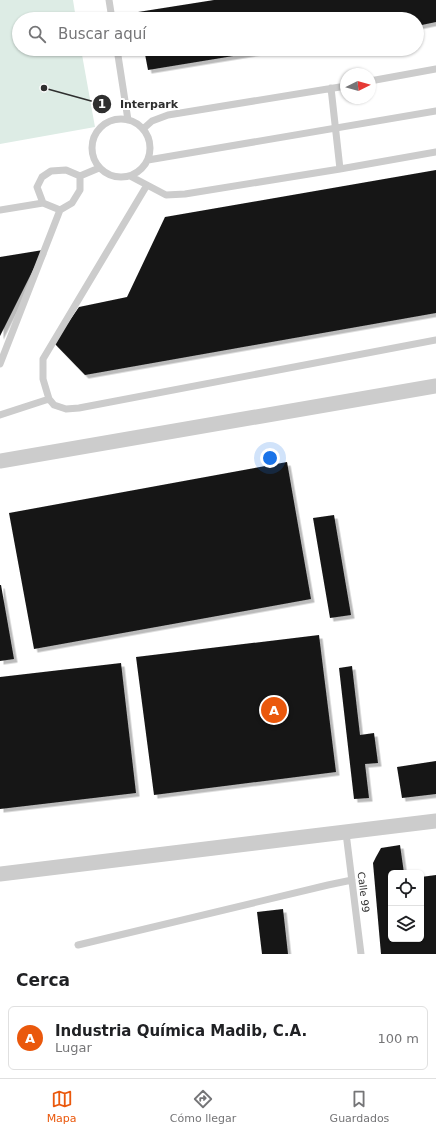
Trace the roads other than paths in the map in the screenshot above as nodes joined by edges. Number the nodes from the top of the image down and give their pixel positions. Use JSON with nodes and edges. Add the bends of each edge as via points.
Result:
{"nodes":[{"id":1,"x":109,"y":0,"type":"edge"},
{"id":2,"x":111,"y":12,"type":"edge"},
{"id":3,"x":118,"y":56,"type":"edge"},
{"id":4,"x":436,"y":69,"type":"edge"},
{"id":5,"x":376,"y":80,"type":"edge"},
{"id":6,"x":340,"y":87,"type":"edge"},
{"id":7,"x":331,"y":88,"type":"junction"},
{"id":8,"x":436,"y":111,"type":"edge"},
{"id":9,"x":128,"y":120,"type":"junction"},
{"id":10,"x":335,"y":128,"type":"junction"},
{"id":11,"x":143,"y":129,"type":"junction"},
{"id":12,"x":436,"y":152,"type":"edge"},
{"id":13,"x":148,"y":160,"type":"junction"},
{"id":14,"x":99,"y":168,"type":"junction"},
{"id":15,"x":340,"y":169,"type":"junction"},
{"id":16,"x":80,"y":176,"type":"junction"},
{"id":17,"x":130,"y":176,"type":"junction"},
{"id":18,"x":147,"y":186,"type":"junction"},
{"id":19,"x":43,"y":203,"type":"junction"},
{"id":20,"x":0,"y":210,"type":"edge"},
{"id":21,"x":60,"y":210,"type":"junction"},
{"id":22,"x":436,"y":340,"type":"edge"},
{"id":23,"x":0,"y":364,"type":"edge"},
{"id":24,"x":436,"y":386,"type":"edge"},
{"id":25,"x":49,"y":399,"type":"junction"},
{"id":26,"x":0,"y":415,"type":"edge"},
{"id":27,"x":0,"y":461,"type":"edge"},
{"id":28,"x":436,"y":821,"type":"edge"},
{"id":29,"x":346,"y":832,"type":"junction"},
{"id":30,"x":0,"y":874,"type":"edge"},
{"id":31,"x":352,"y":880,"type":"junction"},
{"id":32,"x":78,"y":945,"type":"dead end"},
{"id":33,"x":361,"y":954,"type":"edge"}],
"edges":[{"from":1,"to":2,"type":"lane"},
{"from":3,"to":9,"type":"lane"},
{"from":4,"to":5,"type":"lane"},
{"from":6,"to":7,"type":"lane"},
{"from":7,"to":10,"type":"lane"},
{"from":7,"to":11,"type":"lane","via":[[168,114]]},
{"from":8,"to":10,"type":"lane"},
{"from":9,"to":11,"type":"lane"},
{"from":9,"to":14,"type":"lane","via":[[112,121],[98,130],[92,145]]},
{"from":10,"to":13,"type":"lane"},
{"from":10,"to":15,"type":"lane"},
{"from":11,"to":13,"type":"lane","via":[[150,144]]},
{"from":12,"to":15,"type":"lane"},
{"from":13,"to":17,"type":"lane","via":[[137,173]]},
{"from":14,"to":16,"type":"lane"},
{"from":14,"to":17,"type":"lane","via":[[113,176]]},
{"from":15,"to":18,"type":"lane","via":[[185,194],[166,195]]},
{"from":16,"to":19,"type":"lane","via":[[66,170],[51,171],[42,177],[38,187]]},
{"from":16,"to":21,"type":"lane","via":[[80,190],[72,203]]},
{"from":17,"to":18,"type":"lane"},
{"from":18,"to":25,"type":"lane","via":[[43,359],[42,379]]},
{"from":19,"to":20,"type":"lane"},
{"from":19,"to":21,"type":"lane"},
{"from":21,"to":23,"type":"lane"},
{"from":22,"to":25,"type":"lane","via":[[79,408],[66,409],[54,405]]},
{"from":24,"to":27,"type":"street"},
{"from":25,"to":26,"type":"lane"},
{"from":28,"to":29,"type":"street"},
{"from":29,"to":30,"type":"street"},
{"from":29,"to":31,"type":"lane","name":"Calle 99"},
{"from":31,"to":32,"type":"lane"},
{"from":31,"to":33,"type":"lane","name":"Calle 99"}]}
